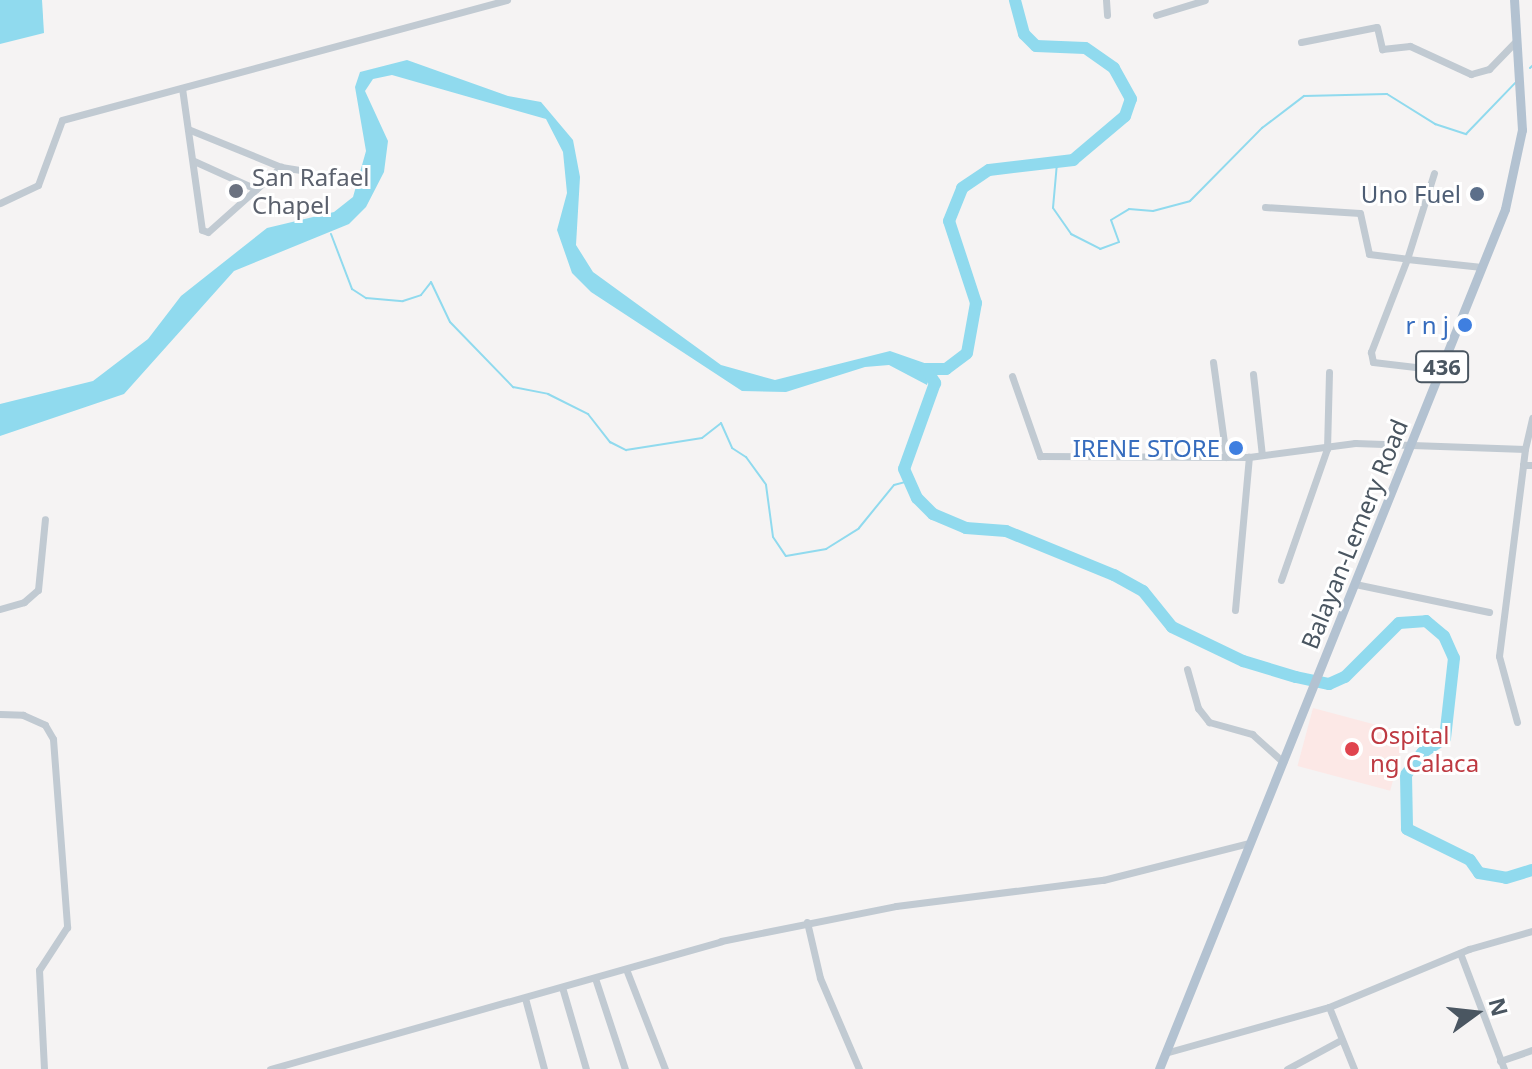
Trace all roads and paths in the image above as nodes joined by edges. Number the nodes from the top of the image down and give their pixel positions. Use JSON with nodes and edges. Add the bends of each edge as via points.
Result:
{"nodes":[{"id":1,"x":507,"y":0,"type":"edge"},
{"id":2,"x":1106,"y":0,"type":"edge"},
{"id":3,"x":1205,"y":0,"type":"edge"},
{"id":4,"x":1514,"y":0,"type":"edge"},
{"id":5,"x":1107,"y":15,"type":"dead end"},
{"id":6,"x":1156,"y":15,"type":"dead end"},
{"id":7,"x":1519,"y":39,"type":"junction"},
{"id":8,"x":1301,"y":42,"type":"dead end"},
{"id":9,"x":182,"y":88,"type":"junction"},
{"id":10,"x":1527,"y":112,"type":"edge"},
{"id":11,"x":188,"y":129,"type":"junction"},
{"id":12,"x":194,"y":161,"type":"junction"},
{"id":13,"x":281,"y":167,"type":"junction"},
{"id":14,"x":306,"y":171,"type":"dead end"},
{"id":15,"x":1434,"y":173,"type":"dead end"},
{"id":16,"x":256,"y":189,"type":"junction"},
{"id":17,"x":0,"y":203,"type":"edge"},
{"id":18,"x":1265,"y":207,"type":"dead end"},
{"id":19,"x":1407,"y":259,"type":"junction"},
{"id":20,"x":1482,"y":267,"type":"junction"},
{"id":21,"x":1213,"y":362,"type":"dead end"},
{"id":22,"x":1441,"y":370,"type":"junction"},
{"id":23,"x":1329,"y":372,"type":"dead end"},
{"id":24,"x":1253,"y":374,"type":"dead end"},
{"id":25,"x":1012,"y":376,"type":"dead end"},
{"id":26,"x":1532,"y":418,"type":"edge"},
{"id":27,"x":1412,"y":443,"type":"junction"},
{"id":28,"x":1327,"y":449,"type":"junction"},
{"id":29,"x":1525,"y":449,"type":"junction"},
{"id":30,"x":1262,"y":455,"type":"junction"},
{"id":31,"x":1226,"y":457,"type":"junction"},
{"id":32,"x":1249,"y":457,"type":"junction"},
{"id":33,"x":1528,"y":465,"type":"edge"},
{"id":34,"x":45,"y":519,"type":"dead end"},
{"id":35,"x":1281,"y":580,"type":"dead end"},
{"id":36,"x":1355,"y":584,"type":"junction"},
{"id":37,"x":0,"y":609,"type":"edge"},
{"id":38,"x":1235,"y":610,"type":"dead end"},
{"id":39,"x":1489,"y":612,"type":"dead end"},
{"id":40,"x":1187,"y":669,"type":"dead end"},
{"id":41,"x":0,"y":714,"type":"edge"},
{"id":42,"x":1517,"y":722,"type":"dead end"},
{"id":43,"x":1283,"y":762,"type":"junction"},
{"id":44,"x":1249,"y":843,"type":"junction"},
{"id":45,"x":807,"y":922,"type":"junction"},
{"id":46,"x":1532,"y":931,"type":"edge"},
{"id":47,"x":1460,"y":953,"type":"junction"},
{"id":48,"x":626,"y":969,"type":"junction"},
{"id":49,"x":595,"y":978,"type":"junction"},
{"id":50,"x":562,"y":987,"type":"junction"},
{"id":51,"x":525,"y":998,"type":"junction"},
{"id":52,"x":1329,"y":1007,"type":"junction"},
{"id":53,"x":1339,"y":1041,"type":"junction"},
{"id":54,"x":1532,"y":1050,"type":"edge"},
{"id":55,"x":1165,"y":1053,"type":"junction"},
{"id":56,"x":1502,"y":1065,"type":"edge"},
{"id":57,"x":44,"y":1069,"type":"edge"},
{"id":58,"x":270,"y":1069,"type":"edge"},
{"id":59,"x":544,"y":1069,"type":"edge"},
{"id":60,"x":586,"y":1069,"type":"edge"},
{"id":61,"x":625,"y":1069,"type":"edge"},
{"id":62,"x":665,"y":1069,"type":"edge"},
{"id":63,"x":859,"y":1069,"type":"edge"},
{"id":64,"x":1159,"y":1069,"type":"edge"},
{"id":65,"x":1287,"y":1069,"type":"edge"},
{"id":66,"x":1354,"y":1069,"type":"edge"}],
"edges":[{"from":1,"to":9,"type":"street"},
{"from":2,"to":5,"type":"street"},
{"from":3,"to":6,"type":"street"},
{"from":4,"to":7,"type":"main road","name":"Balayan-Lemery Road","number":"436"},
{"from":7,"to":8,"type":"street","via":[[1489,69],[1471,74],[1410,46],[1382,49],[1377,27]]},
{"from":7,"to":10,"type":"main road","name":"Balayan-Lemery Road","number":"436"},
{"from":9,"to":11,"type":"street"},
{"from":9,"to":17,"type":"street","via":[[62,120],[38,185]]},
{"from":10,"to":20,"type":"main road","name":"Balayan-Lemery Road","number":"436","via":[[1515,174]]},
{"from":11,"to":12,"type":"street"},
{"from":11,"to":13,"type":"street"},
{"from":12,"to":16,"type":"street"},
{"from":12,"to":16,"type":"street","via":[[204,232]]},
{"from":13,"to":14,"type":"street"},
{"from":13,"to":16,"type":"street"},
{"from":15,"to":19,"type":"street"},
{"from":18,"to":19,"type":"street","via":[[1354,210],[1365,219],[1369,254]]},
{"from":19,"to":20,"type":"street"},
{"from":19,"to":22,"type":"street","via":[[1371,352],[1373,362]]},
{"from":20,"to":22,"type":"main road","name":"Balayan-Lemery Road","number":"436"},
{"from":21,"to":31,"type":"street"},
{"from":22,"to":27,"type":"main road","name":"Balayan-Lemery Road","number":"436"},
{"from":23,"to":28,"type":"street"},
{"from":24,"to":30,"type":"street"},
{"from":25,"to":31,"type":"street","via":[[1040,456]]},
{"from":26,"to":29,"type":"street"},
{"from":27,"to":28,"type":"street","via":[[1355,443]]},
{"from":27,"to":29,"type":"street"},
{"from":27,"to":36,"type":"main road","name":"Balayan-Lemery Road","number":"436"},
{"from":28,"to":30,"type":"street"},
{"from":28,"to":35,"type":"street"},
{"from":29,"to":33,"type":"street"},
{"from":30,"to":32,"type":"street"},
{"from":31,"to":32,"type":"street"},
{"from":32,"to":38,"type":"street"},
{"from":33,"to":42,"type":"street","via":[[1499,656]]},
{"from":34,"to":37,"type":"street","via":[[38,590],[24,602]]},
{"from":36,"to":39,"type":"street"},
{"from":36,"to":43,"type":"main road","name":"Balayan-Lemery Road","number":"436"},
{"from":40,"to":43,"type":"street","via":[[1198,708],[1209,722],[1252,734]]},
{"from":41,"to":57,"type":"street","via":[[45,725],[53,739],[67,927],[39,970]]},
{"from":43,"to":44,"type":"main road","name":"Balayan-Lemery Road","number":"436"},
{"from":44,"to":45,"type":"street","via":[[1103,880]]},
{"from":44,"to":55,"type":"main road","name":"Balayan-Lemery Road","number":"436"},
{"from":45,"to":48,"type":"street"},
{"from":45,"to":63,"type":"street","via":[[820,978]]},
{"from":46,"to":47,"type":"street"},
{"from":47,"to":52,"type":"street"},
{"from":47,"to":56,"type":"street"},
{"from":48,"to":49,"type":"street"},
{"from":48,"to":62,"type":"street"},
{"from":49,"to":50,"type":"street"},
{"from":49,"to":61,"type":"street"},
{"from":50,"to":51,"type":"street"},
{"from":50,"to":60,"type":"street"},
{"from":51,"to":58,"type":"street"},
{"from":51,"to":59,"type":"street"},
{"from":52,"to":53,"type":"street"},
{"from":52,"to":55,"type":"street"},
{"from":53,"to":65,"type":"street"},
{"from":53,"to":66,"type":"street"},
{"from":54,"to":56,"type":"street"},
{"from":55,"to":64,"type":"main road","name":"Balayan-Lemery Road","number":"436"}]}
